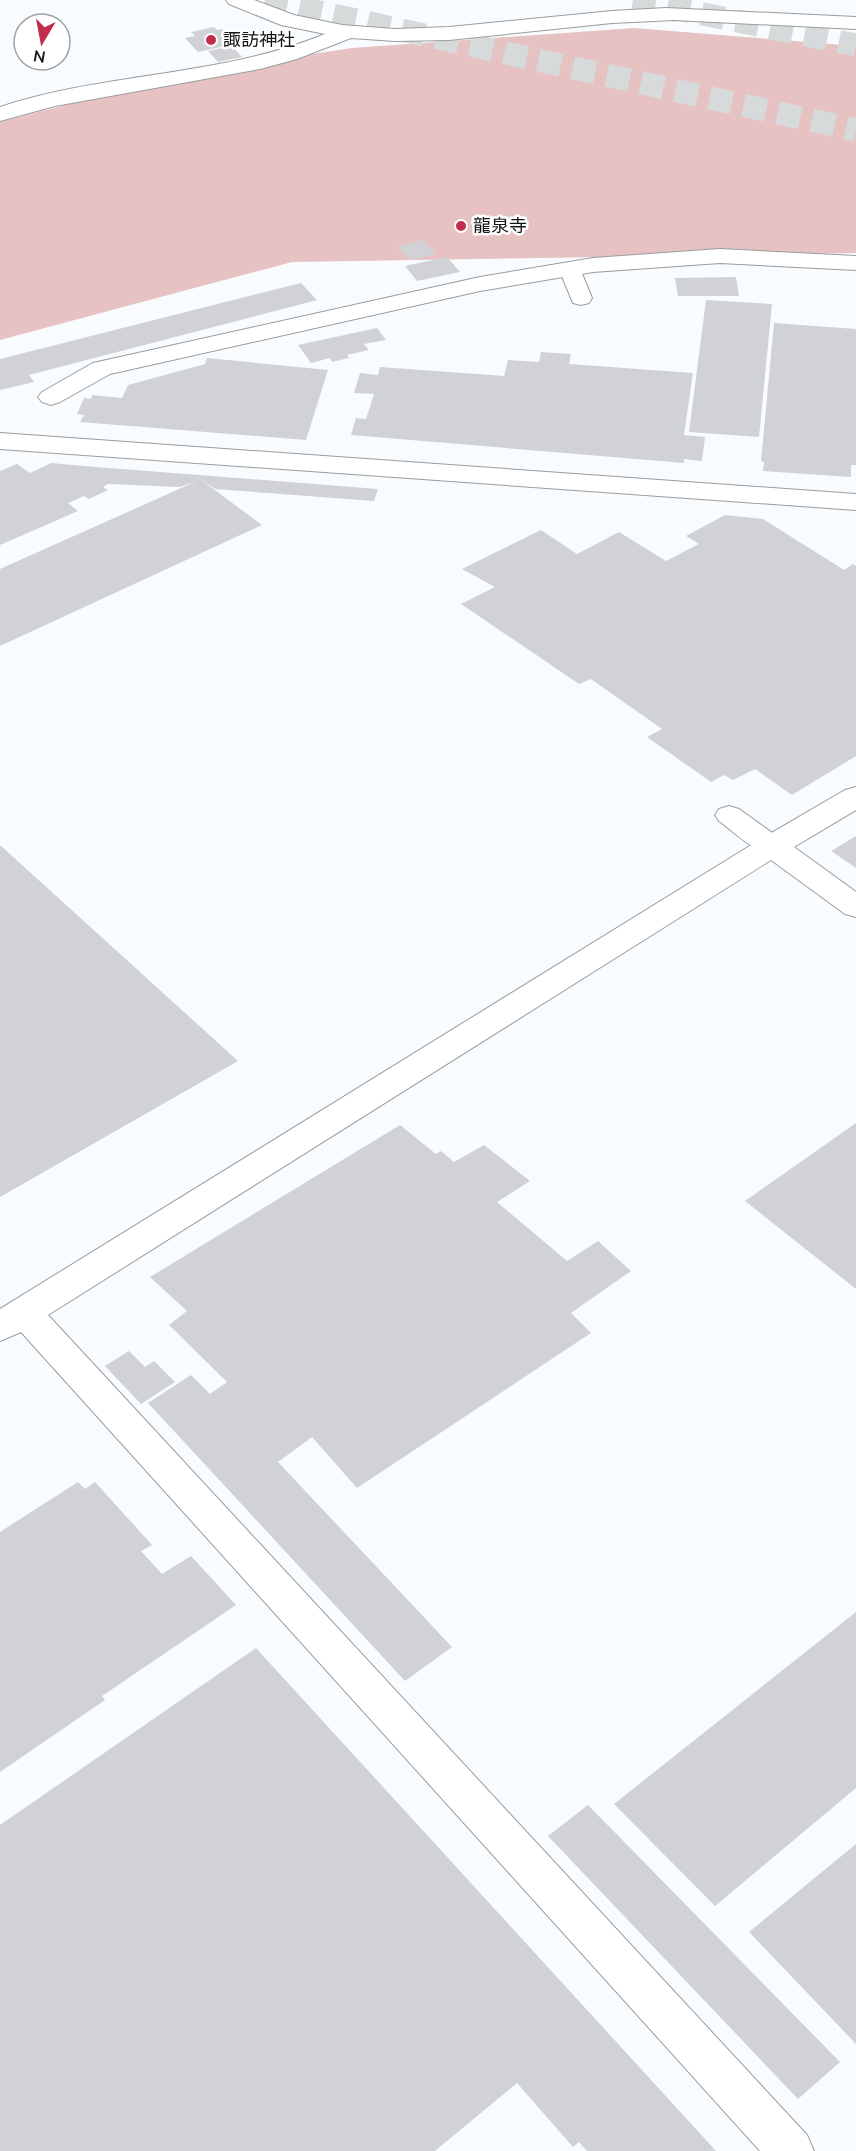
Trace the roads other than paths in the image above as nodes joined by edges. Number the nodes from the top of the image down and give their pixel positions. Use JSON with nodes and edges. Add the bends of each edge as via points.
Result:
{"nodes":[{"id":1,"x":237,"y":0,"type":"edge"},
{"id":2,"x":670,"y":7,"type":"edge"},
{"id":3,"x":856,"y":23,"type":"edge"},
{"id":4,"x":346,"y":33,"type":"junction"},
{"id":5,"x":0,"y":114,"type":"edge"},
{"id":6,"x":856,"y":262,"type":"edge"},
{"id":7,"x":570,"y":269,"type":"junction"},
{"id":8,"x":581,"y":298,"type":"dead end"},
{"id":9,"x":51,"y":397,"type":"dead end"},
{"id":10,"x":0,"y":441,"type":"edge"},
{"id":11,"x":856,"y":502,"type":"edge"},
{"id":12,"x":856,"y":797,"type":"edge"},
{"id":13,"x":729,"y":815,"type":"dead end"},
{"id":14,"x":772,"y":846,"type":"junction"},
{"id":15,"x":856,"y":907,"type":"edge"},
{"id":16,"x":12,"y":1320,"type":"edge"},
{"id":17,"x":791,"y":2151,"type":"edge"}],
"edges":[{"from":1,"to":4,"type":"street","via":[[281,17]]},
{"from":2,"to":3,"type":"street"},
{"from":2,"to":4,"type":"street","via":[[452,34]]},
{"from":4,"to":5,"type":"street","via":[[279,57],[32,102]]},
{"from":6,"to":7,"type":"street","via":[[720,256]]},
{"from":7,"to":8,"type":"lane"},
{"from":7,"to":9,"type":"street","via":[[480,284],[102,368]]},
{"from":10,"to":11,"type":"street"},
{"from":12,"to":14,"type":"street"},
{"from":13,"to":14,"type":"lane"},
{"from":14,"to":15,"type":"street"},
{"from":14,"to":16,"type":"street"},
{"from":16,"to":17,"type":"street"}]}
